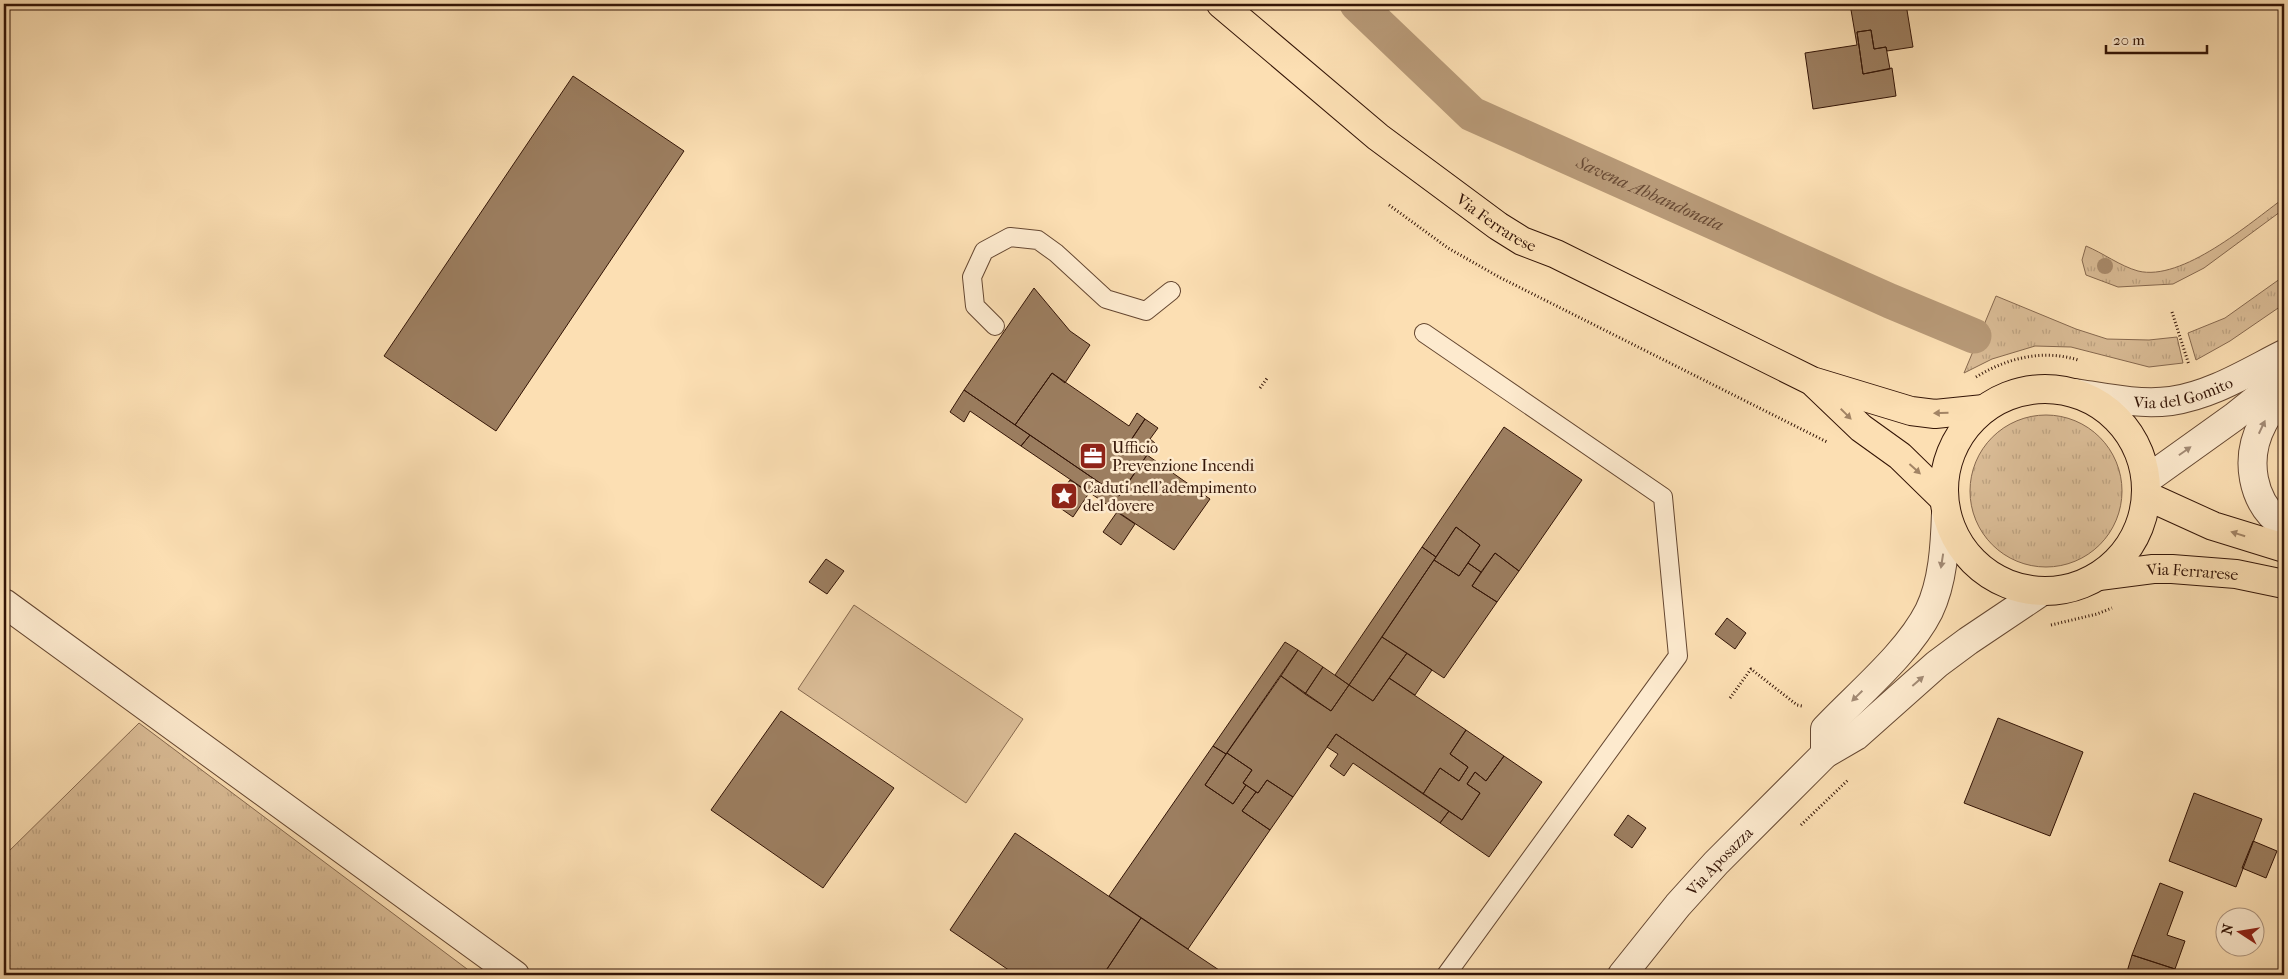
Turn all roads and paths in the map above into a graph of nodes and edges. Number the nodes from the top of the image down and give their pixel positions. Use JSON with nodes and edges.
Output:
{"nodes":[{"id":1,"x":1221,"y":4,"type":"edge"},
{"id":2,"x":1389,"y":205,"type":"dead end"},
{"id":3,"x":1171,"y":291,"type":"dead end"},
{"id":4,"x":2172,"y":312,"type":"dead end"},
{"id":5,"x":995,"y":326,"type":"dead end"},
{"id":6,"x":1424,"y":333,"type":"dead end"},
{"id":7,"x":2284,"y":354,"type":"edge"},
{"id":8,"x":2081,"y":362,"type":"dead end"},
{"id":9,"x":2188,"y":372,"type":"dead end"},
{"id":10,"x":1268,"y":376,"type":"dead end"},
{"id":11,"x":2284,"y":377,"type":"edge"},
{"id":12,"x":1812,"y":381,"type":"junction"},
{"id":13,"x":1968,"y":382,"type":"dead end"},
{"id":14,"x":1260,"y":388,"type":"dead end"},
{"id":15,"x":2075,"y":393,"type":"junction"},
{"id":16,"x":2284,"y":396,"type":"edge"},
{"id":17,"x":1984,"y":410,"type":"junction"},
{"id":18,"x":1835,"y":446,"type":"dead end"},
{"id":19,"x":2146,"y":488,"type":"junction"},
{"id":20,"x":1945,"y":506,"type":"junction"},
{"id":21,"x":2284,"y":526,"type":"edge"},
{"id":22,"x":2284,"y":548,"type":"edge"},
{"id":23,"x":2099,"y":576,"type":"junction"},
{"id":24,"x":2284,"y":584,"type":"edge"},
{"id":25,"x":2041,"y":592,"type":"junction"},
{"id":26,"x":4,"y":603,"type":"edge"},
{"id":27,"x":2115,"y":606,"type":"dead end"},
{"id":28,"x":2043,"y":626,"type":"dead end"},
{"id":29,"x":1730,"y":698,"type":"dead end"},
{"id":30,"x":1807,"y":707,"type":"dead end"},
{"id":31,"x":1825,"y":754,"type":"junction"},
{"id":32,"x":515,"y":975,"type":"edge"},
{"id":33,"x":1446,"y":975,"type":"edge"},
{"id":34,"x":1622,"y":975,"type":"edge"}],
"edges":[{"from":1,"to":12,"type":"main road","name":"Via Ferrarese"},
{"from":2,"to":18,"type":"path"},
{"from":3,"to":5,"type":"lane"},
{"from":4,"to":9,"type":"path"},
{"from":6,"to":33,"type":"lane"},
{"from":7,"to":15,"type":"street","name":"Via del Gomito"},
{"from":8,"to":13,"type":"path"},
{"from":10,"to":14,"type":"path"},
{"from":19,"to":11,"type":"street","name":"Via del Gomito","one_way":true},
{"from":17,"to":12,"type":"main road","one_way":true},
{"from":12,"to":20,"type":"main road","one_way":true},
{"from":15,"to":17,"type":"main road"},
{"from":15,"to":19,"type":"main road"},
{"from":21,"to":16,"type":"street","one_way":true},
{"from":17,"to":20,"type":"main road"},
{"from":22,"to":19,"type":"main road","one_way":true},
{"from":19,"to":23,"type":"main road"},
{"from":20,"to":25,"type":"main road"},
{"from":20,"to":31,"type":"street","one_way":true},
{"from":23,"to":24,"type":"main road","name":"Via Ferrarese"},
{"from":23,"to":25,"type":"main road"},
{"from":31,"to":25,"type":"street","name":"Via Aposazza","one_way":true},
{"from":26,"to":32,"type":"street"},
{"from":27,"to":28,"type":"path"},
{"from":29,"to":30,"type":"path"},
{"from":31,"to":34,"type":"street","name":"Via Aposazza"}]}
